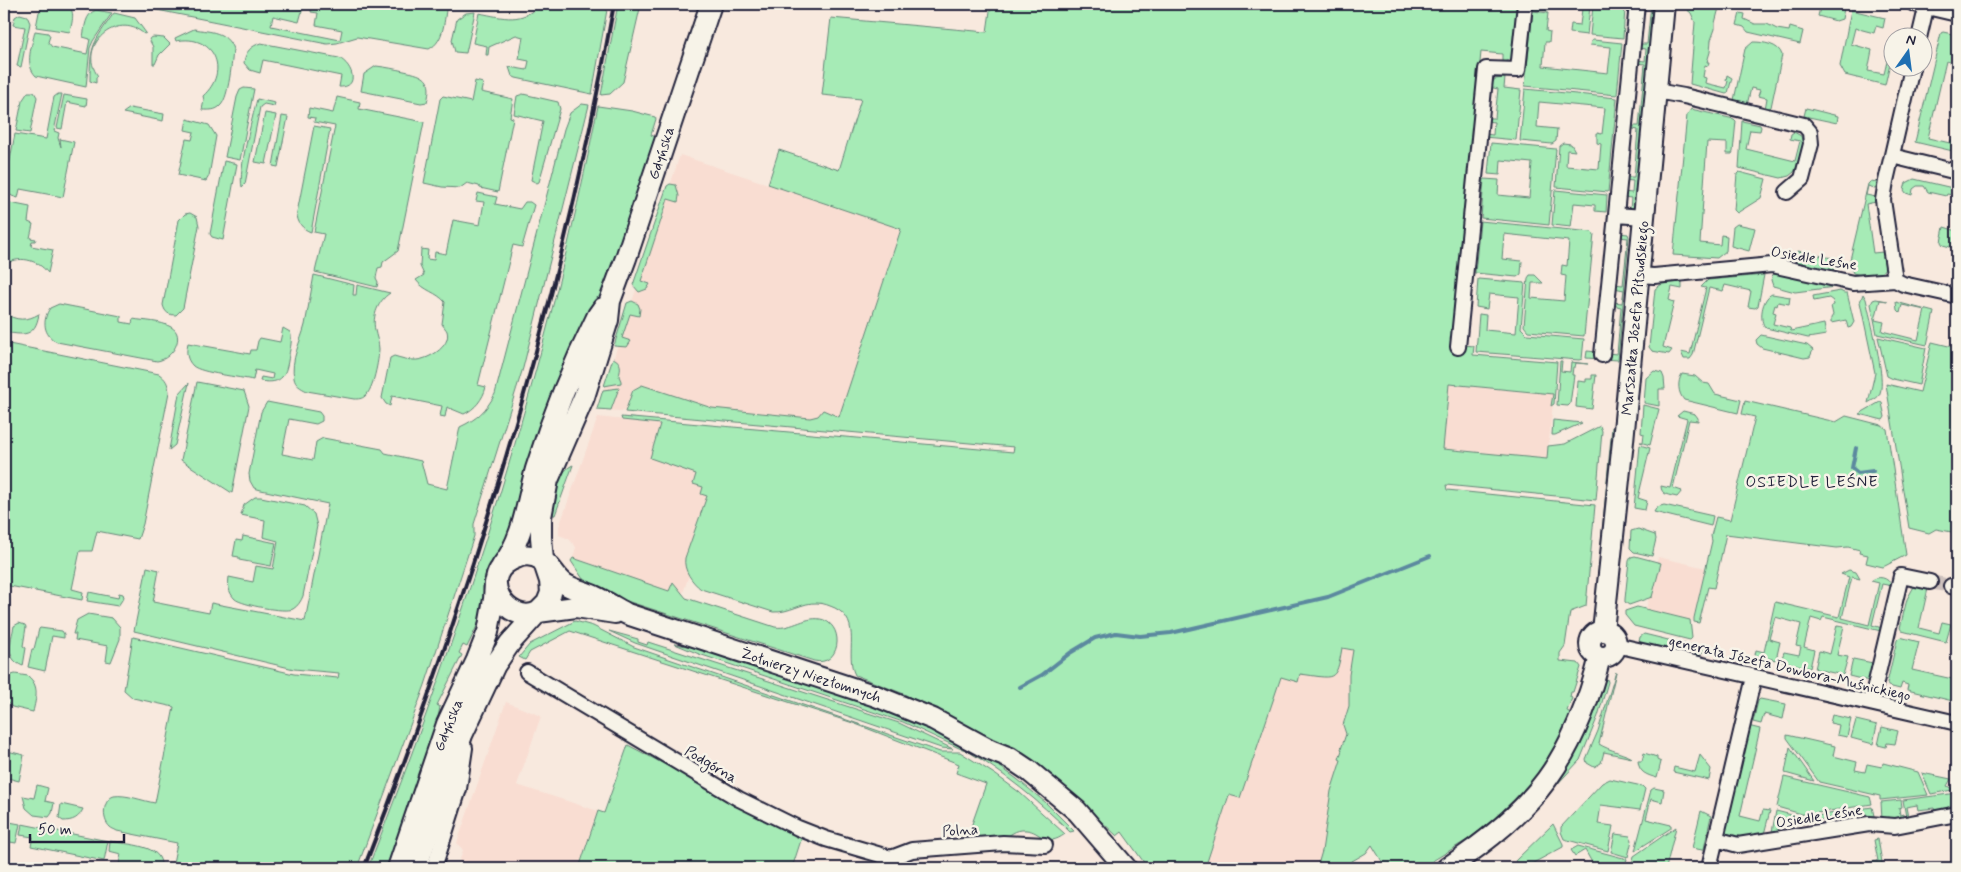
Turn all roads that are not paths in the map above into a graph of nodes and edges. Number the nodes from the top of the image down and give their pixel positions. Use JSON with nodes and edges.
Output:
{"nodes":[{"id":1,"x":711,"y":4,"type":"edge"},
{"id":2,"x":1525,"y":4,"type":"edge"},
{"id":3,"x":1637,"y":4,"type":"edge"},
{"id":4,"x":1664,"y":4,"type":"edge"},
{"id":5,"x":1922,"y":5,"type":"edge"},
{"id":6,"x":1957,"y":14,"type":"edge"},
{"id":7,"x":1920,"y":28,"type":"edge"},
{"id":8,"x":1910,"y":78,"type":"edge"},
{"id":9,"x":1656,"y":91,"type":"junction"},
{"id":10,"x":1892,"y":156,"type":"junction"},
{"id":11,"x":1957,"y":172,"type":"edge"},
{"id":12,"x":1788,"y":192,"type":"dead end"},
{"id":13,"x":1616,"y":215,"type":"junction"},
{"id":14,"x":1644,"y":217,"type":"junction"},
{"id":15,"x":1638,"y":275,"type":"junction"},
{"id":16,"x":1896,"y":280,"type":"junction"},
{"id":17,"x":1957,"y":296,"type":"edge"},
{"id":18,"x":610,"y":301,"type":"junction"},
{"id":19,"x":1458,"y":347,"type":"dead end"},
{"id":20,"x":1602,"y":355,"type":"dead end"},
{"id":21,"x":543,"y":560,"type":"junction"},
{"id":22,"x":497,"y":576,"type":"junction"},
{"id":23,"x":1930,"y":582,"type":"tunnel mouth"},
{"id":24,"x":538,"y":612,"type":"junction"},
{"id":25,"x":627,"y":614,"type":"junction"},
{"id":26,"x":1610,"y":638,"type":"junction"},
{"id":27,"x":527,"y":672,"type":"dead end"},
{"id":28,"x":1754,"y":677,"type":"junction"},
{"id":29,"x":1870,"y":703,"type":"junction"},
{"id":30,"x":469,"y":720,"type":"junction"},
{"id":31,"x":1957,"y":723,"type":"edge"},
{"id":32,"x":990,"y":750,"type":"junction"},
{"id":33,"x":1957,"y":814,"type":"edge"},
{"id":34,"x":1716,"y":839,"type":"junction"},
{"id":35,"x":1046,"y":845,"type":"dead end"},
{"id":36,"x":888,"y":863,"type":"edge"},
{"id":37,"x":398,"y":868,"type":"edge"},
{"id":38,"x":416,"y":868,"type":"edge"},
{"id":39,"x":434,"y":868,"type":"edge"},
{"id":40,"x":1111,"y":868,"type":"edge"},
{"id":41,"x":1126,"y":868,"type":"edge"},
{"id":42,"x":1447,"y":868,"type":"edge"},
{"id":43,"x":1709,"y":868,"type":"edge"}],
"edges":[{"from":1,"to":18,"type":"street","name":"Gdyńska"},
{"from":2,"to":19,"type":"street"},
{"from":3,"to":13,"type":"street"},
{"from":4,"to":9,"type":"street","name":"Marszałka Józefa Piłsudskiego"},
{"from":5,"to":6,"type":"street"},
{"from":5,"to":7,"type":"street"},
{"from":8,"to":10,"type":"street"},
{"from":9,"to":12,"type":"street"},
{"from":9,"to":14,"type":"street","name":"Marszałka Józefa Piłsudskiego"},
{"from":10,"to":11,"type":"street"},
{"from":10,"to":16,"type":"street"},
{"from":13,"to":14,"type":"street"},
{"from":13,"to":20,"type":"street"},
{"from":14,"to":15,"type":"street","name":"Marszałka Józefa Piłsudskiego"},
{"from":15,"to":16,"type":"street","name":"Osiedle Leśne"},
{"from":15,"to":26,"type":"street","name":"Marszałka Józefa Piłsudskiego"},
{"from":16,"to":17,"type":"street","name":"Osiedle Leśne"},
{"from":18,"to":21,"type":"street","name":"Gdyńska"},
{"from":18,"to":22,"type":"street","name":"Gdyńska"},
{"from":21,"to":22,"type":"street"},
{"from":21,"to":24,"type":"street"},
{"from":21,"to":25,"type":"street","name":"Żołnierzy Niezłomnych"},
{"from":22,"to":24,"type":"street"},
{"from":22,"to":37,"type":"street","name":"Gdyńska"},
{"from":23,"to":29,"type":"street"},
{"from":24,"to":25,"type":"street","name":"Żołnierzy Niezłomnych"},
{"from":24,"to":30,"type":"street","name":"Gdyńska"},
{"from":25,"to":32,"type":"street","name":"Żołnierzy Niezłomnych"},
{"from":26,"to":28,"type":"street","name":"generała Józefa Dowbora-Muśnickiego"},
{"from":26,"to":42,"type":"street"},
{"from":27,"to":36,"type":"street","name":"Podgórna"},
{"from":28,"to":29,"type":"street","name":"generała Józefa Dowbora-Muśnickiego"},
{"from":28,"to":34,"type":"street"},
{"from":29,"to":31,"type":"street","name":"generała Józefa Dowbora-Muśnickiego"},
{"from":30,"to":38,"type":"street","name":"Gdyńska"},
{"from":30,"to":39,"type":"street"},
{"from":32,"to":40,"type":"street","name":"Żołnierzy Niezłomnych"},
{"from":32,"to":41,"type":"street","name":"Żołnierzy Niezłomnych"},
{"from":33,"to":34,"type":"street","name":"Osiedle Leśne"},
{"from":34,"to":43,"type":"street"},
{"from":35,"to":36,"type":"street","name":"Polna"}]}
